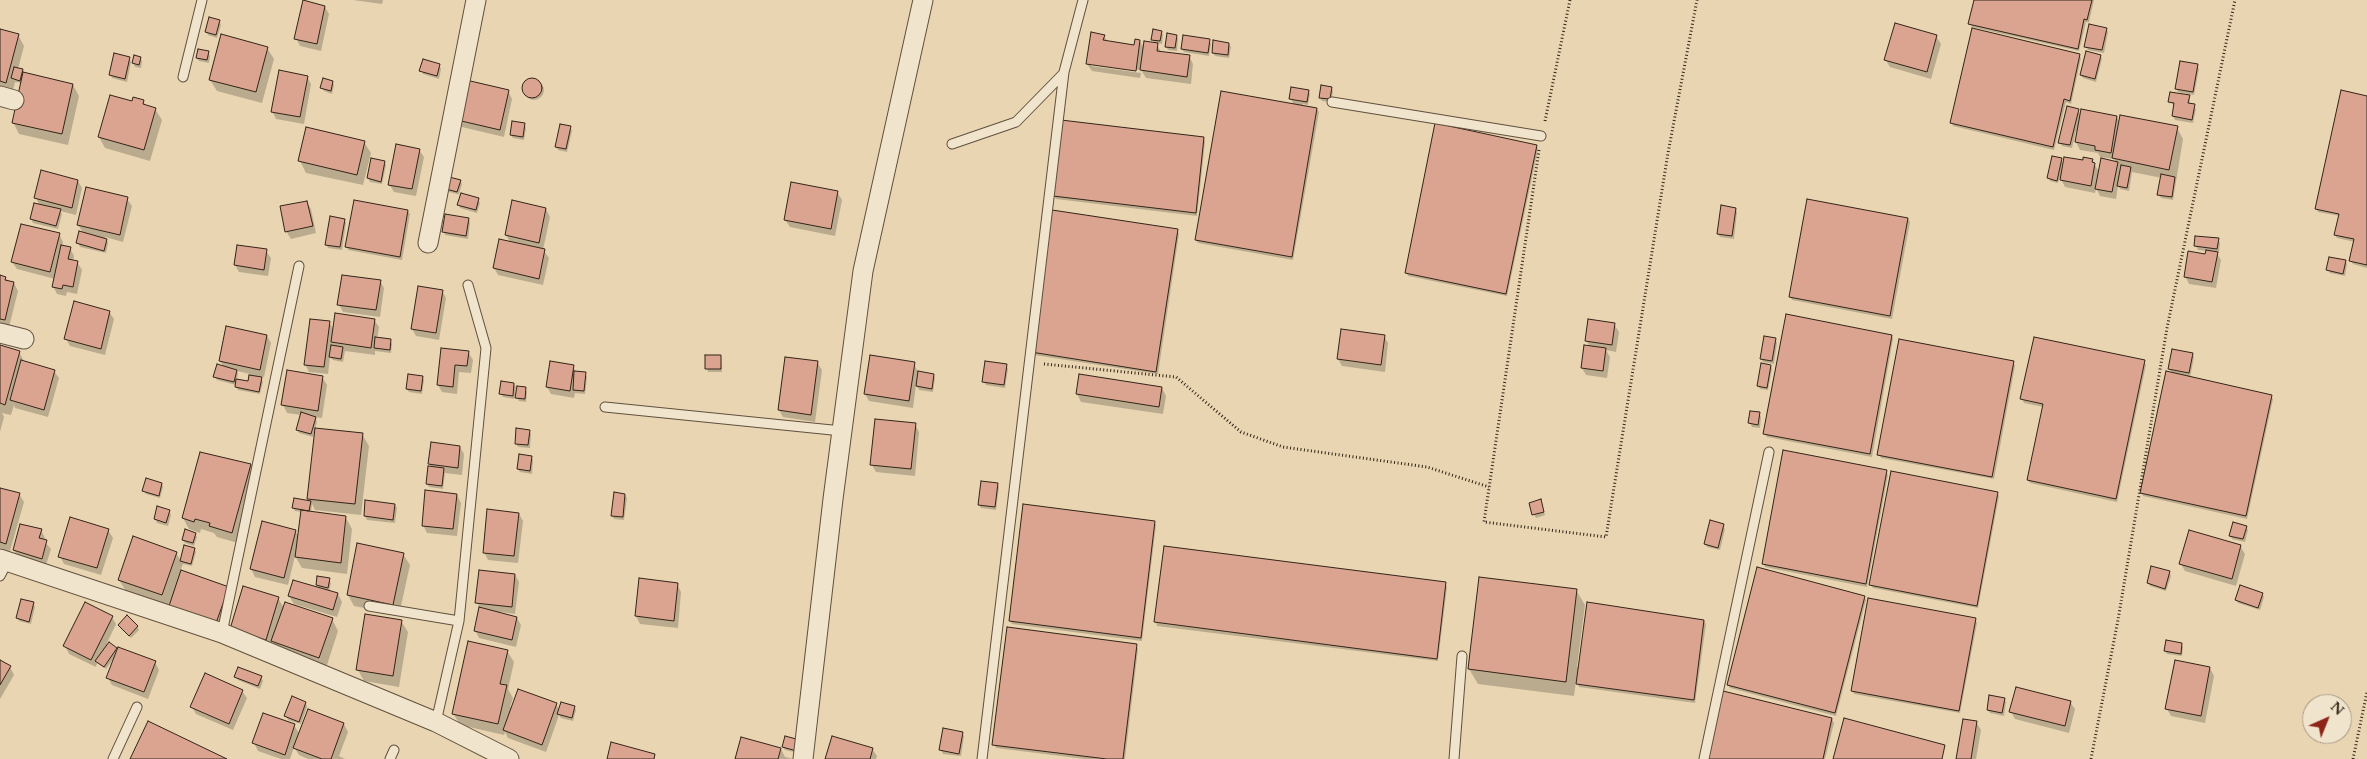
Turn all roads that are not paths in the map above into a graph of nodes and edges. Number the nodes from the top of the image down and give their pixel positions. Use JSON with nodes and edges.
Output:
{"nodes":[{"id":1,"x":202,"y":0,"type":"edge"},
{"id":2,"x":476,"y":0,"type":"edge"},
{"id":3,"x":923,"y":0,"type":"edge"},
{"id":4,"x":1083,"y":0,"type":"edge"},
{"id":5,"x":1064,"y":72,"type":"junction"},
{"id":6,"x":183,"y":77,"type":"dead end"},
{"id":7,"x":1332,"y":102,"type":"dead end"},
{"id":8,"x":1541,"y":136,"type":"road end"},
{"id":9,"x":952,"y":144,"type":"dead end"},
{"id":10,"x":428,"y":243,"type":"dead end"},
{"id":11,"x":299,"y":266,"type":"dead end"},
{"id":12,"x":468,"y":285,"type":"dead end"},
{"id":13,"x":0,"y":333,"type":"edge"},
{"id":14,"x":24,"y":339,"type":"dead end"},
{"id":15,"x":605,"y":407,"type":"dead end"},
{"id":16,"x":842,"y":431,"type":"junction"},
{"id":17,"x":1768,"y":452,"type":"dead end"},
{"id":18,"x":3,"y":565,"type":"edge"},
{"id":19,"x":369,"y":606,"type":"dead end"},
{"id":20,"x":459,"y":621,"type":"junction"},
{"id":21,"x":222,"y":632,"type":"junction"},
{"id":22,"x":1462,"y":656,"type":"dead end"},
{"id":23,"x":137,"y":707,"type":"dead end"},
{"id":24,"x":436,"y":722,"type":"junction"},
{"id":25,"x":394,"y":750,"type":"dead end"},
{"id":26,"x":113,"y":759,"type":"edge"},
{"id":27,"x":390,"y":759,"type":"edge"},
{"id":28,"x":509,"y":759,"type":"edge"},
{"id":29,"x":803,"y":759,"type":"edge"},
{"id":30,"x":982,"y":759,"type":"edge"},
{"id":31,"x":1454,"y":759,"type":"edge"},
{"id":32,"x":1704,"y":759,"type":"edge"}],
"edges":[{"from":1,"to":6,"type":"lane"},
{"from":2,"to":10,"type":"street"},
{"from":3,"to":16,"type":"street"},
{"from":4,"to":5,"type":"lane"},
{"from":5,"to":9,"type":"lane"},
{"from":5,"to":30,"type":"lane"},
{"from":7,"to":8,"type":"lane"},
{"from":11,"to":21,"type":"lane"},
{"from":12,"to":20,"type":"lane"},
{"from":13,"to":14,"type":"street"},
{"from":15,"to":16,"type":"lane"},
{"from":16,"to":29,"type":"street"},
{"from":17,"to":32,"type":"lane"},
{"from":18,"to":21,"type":"street"},
{"from":19,"to":20,"type":"lane"},
{"from":20,"to":24,"type":"lane"},
{"from":21,"to":24,"type":"street"},
{"from":22,"to":31,"type":"lane"},
{"from":23,"to":26,"type":"lane"},
{"from":24,"to":28,"type":"street"},
{"from":25,"to":27,"type":"lane"}]}
